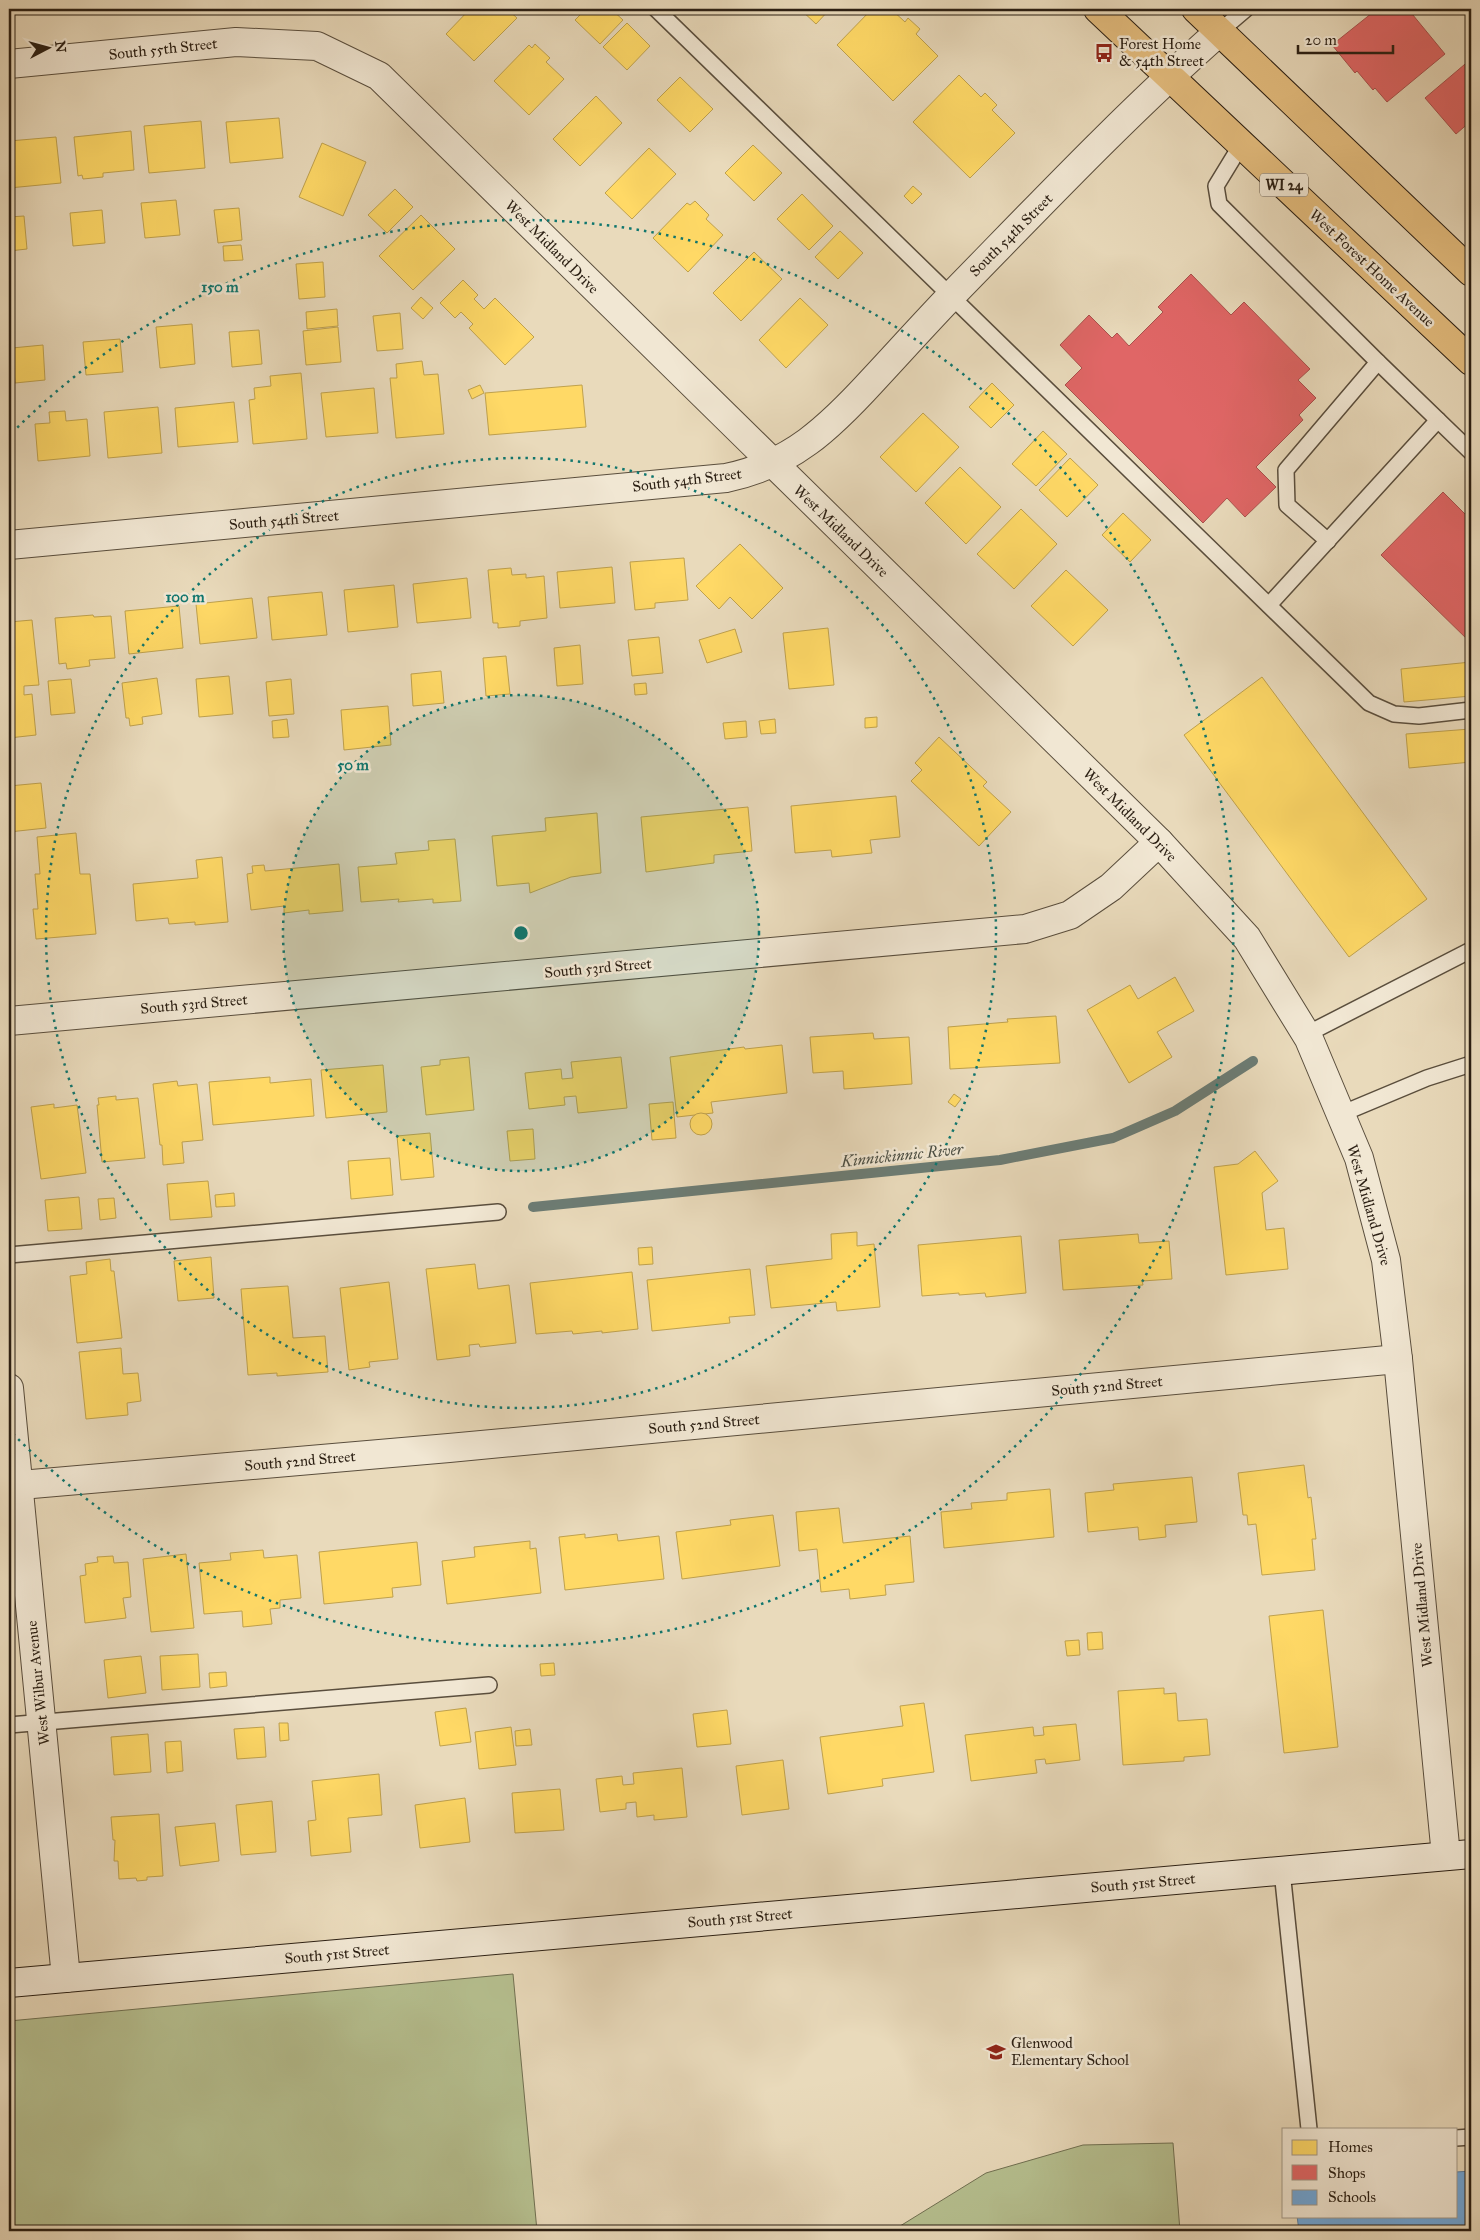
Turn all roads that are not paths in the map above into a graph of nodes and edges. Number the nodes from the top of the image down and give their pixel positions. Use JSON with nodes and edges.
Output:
{"nodes":[{"id":1,"x":656,"y":9,"type":"edge"},
{"id":2,"x":1098,"y":9,"type":"edge"},
{"id":3,"x":1196,"y":9,"type":"edge"},
{"id":4,"x":1246,"y":9,"type":"edge"},
{"id":5,"x":1220,"y":32,"type":"junction"},
{"id":6,"x":318,"y":46,"type":"joint"},
{"id":7,"x":9,"y":64,"type":"edge"},
{"id":8,"x":1168,"y":76,"type":"junction"},
{"id":9,"x":1242,"y":145,"type":"junction"},
{"id":10,"x":1471,"y":272,"type":"edge"},
{"id":11,"x":952,"y":296,"type":"junction"},
{"id":12,"x":1471,"y":361,"type":"edge"},
{"id":13,"x":1378,"y":362,"type":"junction"},
{"id":14,"x":1438,"y":420,"type":"junction"},
{"id":15,"x":1471,"y":452,"type":"edge"},
{"id":16,"x":774,"y":464,"type":"junction"},
{"id":17,"x":1328,"y":541,"type":"junction"},
{"id":18,"x":9,"y":545,"type":"edge"},
{"id":19,"x":1268,"y":605,"type":"junction"},
{"id":20,"x":1471,"y":710,"type":"edge"},
{"id":21,"x":1159,"y":842,"type":"junction"},
{"id":22,"x":1471,"y":950,"type":"edge"},
{"id":23,"x":9,"y":1021,"type":"edge"},
{"id":24,"x":1307,"y":1034,"type":"junction"},
{"id":25,"x":1471,"y":1064,"type":"edge"},
{"id":26,"x":1341,"y":1114,"type":"junction"},
{"id":27,"x":498,"y":1212,"type":"dead end"},
{"id":28,"x":9,"y":1255,"type":"edge"},
{"id":29,"x":1398,"y":1359,"type":"junction"},
{"id":30,"x":9,"y":1388,"type":"edge"},
{"id":31,"x":13,"y":1486,"type":"edge"},
{"id":32,"x":489,"y":1685,"type":"dead end"},
{"id":33,"x":42,"y":1722,"type":"junction"},
{"id":34,"x":9,"y":1725,"type":"edge"},
{"id":35,"x":1458,"y":1855,"type":"edge"},
{"id":36,"x":1282,"y":1871,"type":"junction"},
{"id":37,"x":66,"y":1978,"type":"junction"},
{"id":38,"x":9,"y":1984,"type":"edge"},
{"id":39,"x":1309,"y":2128,"type":"edge"},
{"id":40,"x":1471,"y":2137,"type":"edge"},
{"id":41,"x":1458,"y":2138,"type":"edge"}],
"edges":[{"from":1,"to":11,"type":"lane"},
{"from":2,"to":8,"type":"main road","name":"West Forest Home Avenue","number":"WI 24"},
{"from":3,"to":5,"type":"main road"},
{"from":4,"to":5,"type":"lane"},
{"from":5,"to":8,"type":"street","name":"South 54th Street"},
{"from":5,"to":10,"type":"main road"},
{"from":6,"to":7,"type":"street","name":"South 55th Street"},
{"from":6,"to":16,"type":"street","name":"West Midland Drive"},
{"from":8,"to":9,"type":"main road","name":"West Forest Home Avenue","number":"WI 24"},
{"from":8,"to":11,"type":"street","name":"South 54th Street"},
{"from":9,"to":12,"type":"main road","name":"West Forest Home Avenue","number":"WI 24"},
{"from":9,"to":13,"type":"lane"},
{"from":11,"to":16,"type":"street","name":"South 54th Street"},
{"from":11,"to":19,"type":"lane"},
{"from":13,"to":14,"type":"lane"},
{"from":13,"to":17,"type":"lane"},
{"from":14,"to":15,"type":"lane"},
{"from":14,"to":17,"type":"lane"},
{"from":16,"to":18,"type":"street","name":"South 54th Street"},
{"from":16,"to":21,"type":"street","name":"West Midland Drive"},
{"from":17,"to":19,"type":"lane"},
{"from":19,"to":20,"type":"lane"},
{"from":21,"to":23,"type":"street","name":"South 53rd Street"},
{"from":21,"to":24,"type":"street","name":"West Midland Drive"},
{"from":22,"to":24,"type":"lane"},
{"from":24,"to":26,"type":"street","name":"West Midland Drive"},
{"from":25,"to":26,"type":"lane"},
{"from":26,"to":29,"type":"street","name":"West Midland Drive"},
{"from":27,"to":28,"type":"lane"},
{"from":29,"to":31,"type":"street","name":"South 52nd Street"},
{"from":29,"to":35,"type":"street","name":"West Midland Drive"},
{"from":30,"to":31,"type":"street","name":"West Wilbur Avenue"},
{"from":31,"to":33,"type":"street","name":"West Wilbur Avenue"},
{"from":32,"to":33,"type":"lane"},
{"from":33,"to":34,"type":"lane"},
{"from":33,"to":37,"type":"street","name":"West Wilbur Avenue"},
{"from":35,"to":36,"type":"street","name":"South 51st Street"},
{"from":36,"to":37,"type":"street","name":"South 51st Street"},
{"from":36,"to":39,"type":"lane"},
{"from":37,"to":38,"type":"street","name":"South 51st Street"},
{"from":40,"to":41,"type":"lane"}]}
